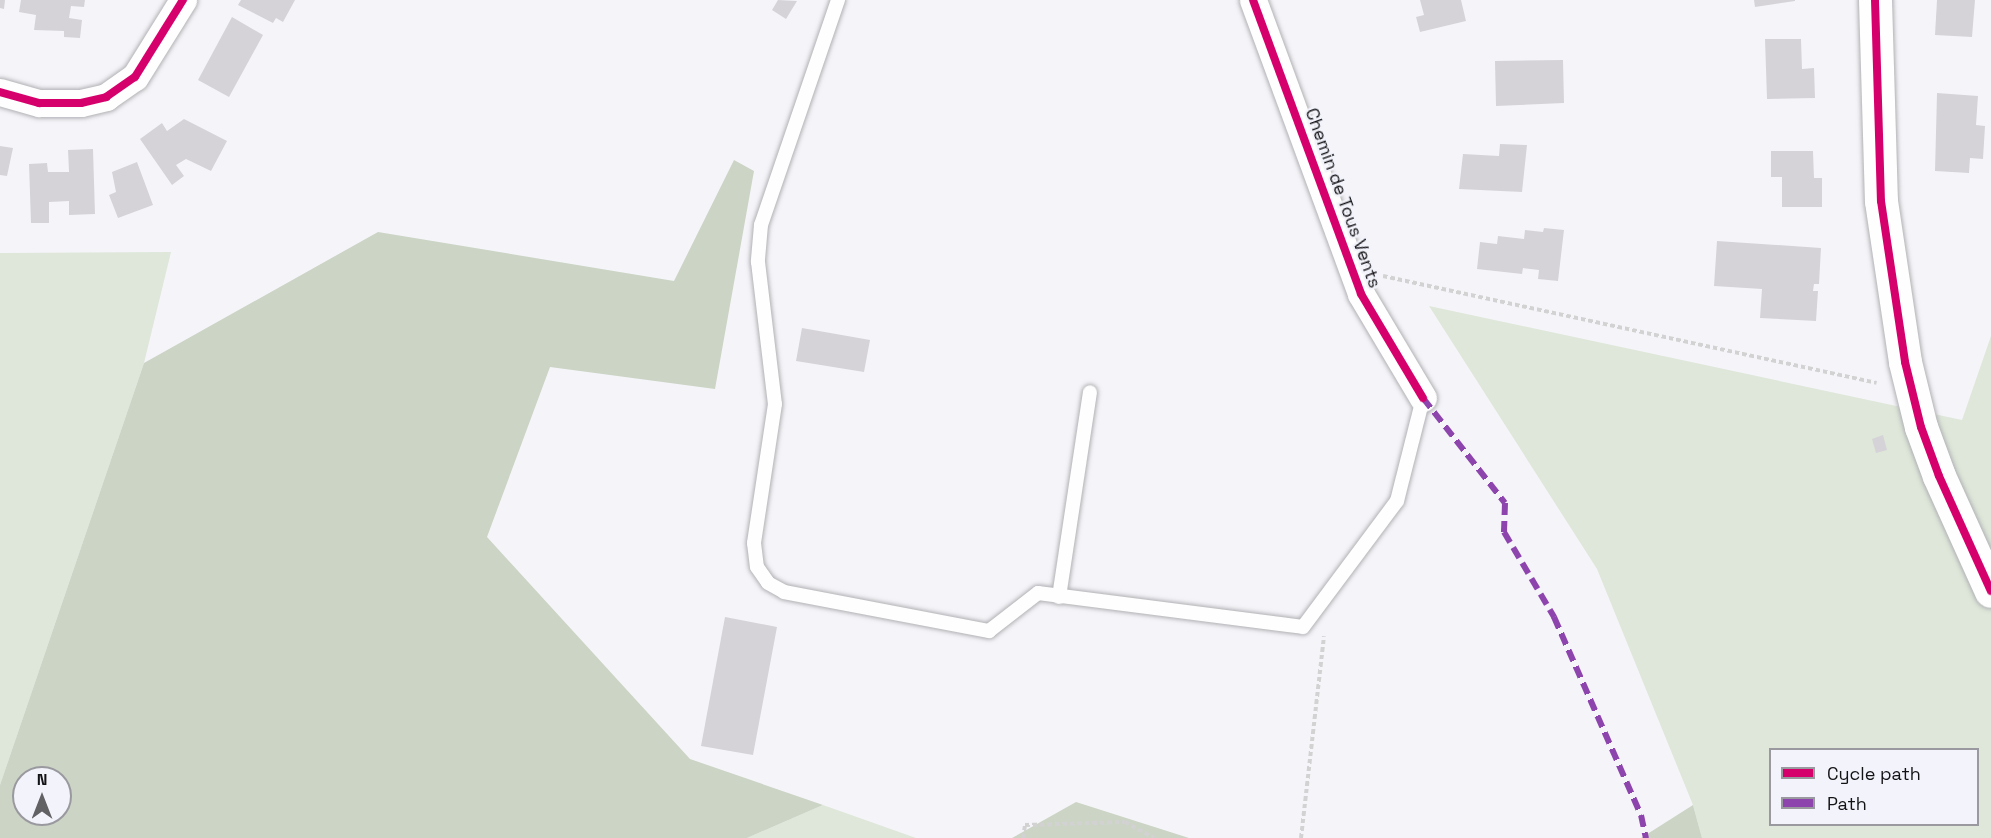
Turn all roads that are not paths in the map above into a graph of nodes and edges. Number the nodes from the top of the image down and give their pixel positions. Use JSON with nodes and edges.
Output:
{"nodes":[{"id":1,"x":183,"y":0,"type":"edge"},
{"id":2,"x":838,"y":0,"type":"edge"},
{"id":3,"x":1253,"y":0,"type":"edge"},
{"id":4,"x":1875,"y":0,"type":"edge"},
{"id":5,"x":0,"y":92,"type":"edge"},
{"id":6,"x":1090,"y":392,"type":"dead end"},
{"id":7,"x":1423,"y":398,"type":"joint"},
{"id":8,"x":1991,"y":591,"type":"edge"},
{"id":9,"x":1059,"y":597,"type":"junction"}],
"edges":[{"from":1,"to":5,"type":"street"},
{"from":2,"to":9,"type":"lane"},
{"from":3,"to":7,"type":"street","name":"Chemin de Tous Vents"},
{"from":4,"to":8,"type":"street"},
{"from":6,"to":9,"type":"lane"},
{"from":7,"to":9,"type":"lane"}]}
